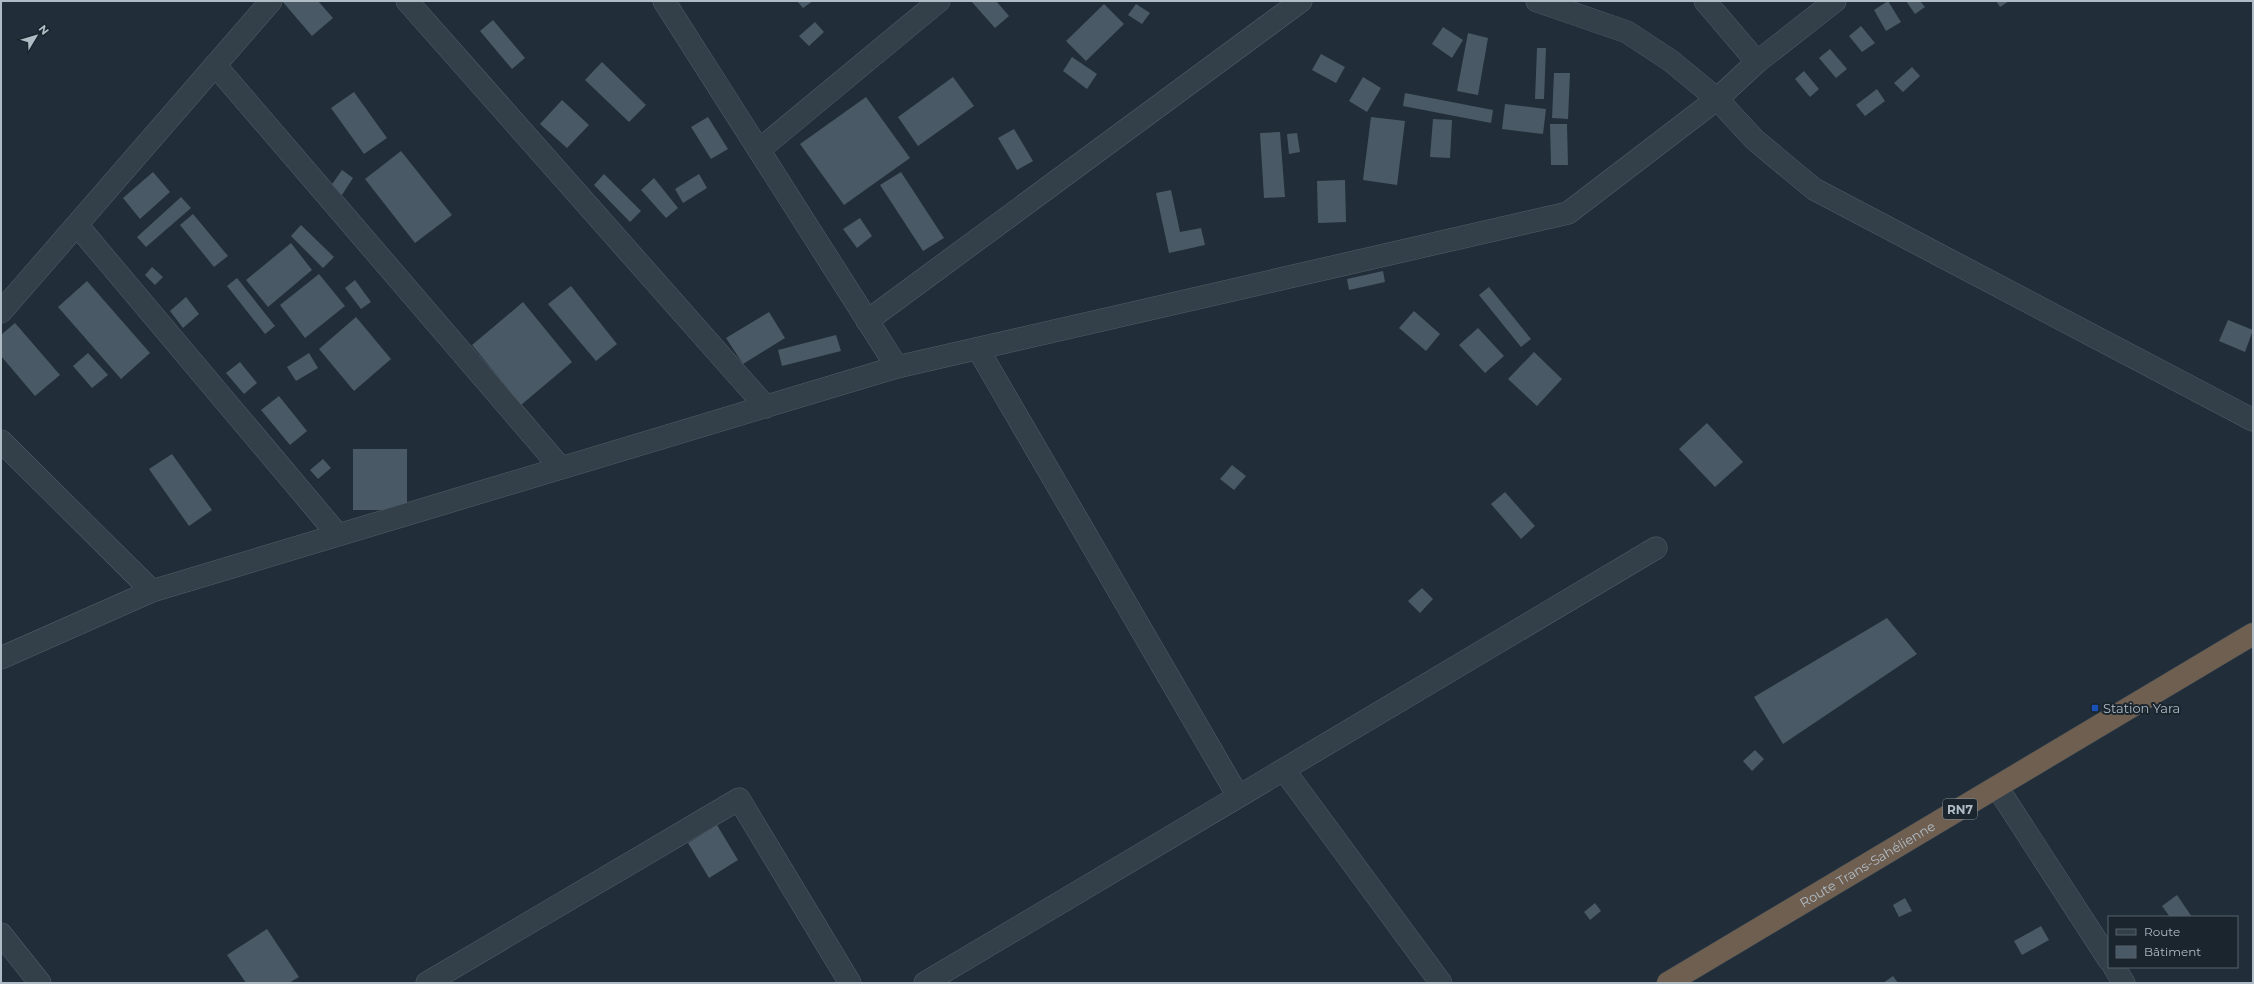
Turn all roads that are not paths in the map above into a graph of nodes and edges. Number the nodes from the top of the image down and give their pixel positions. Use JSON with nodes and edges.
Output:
{"nodes":[{"id":1,"x":271,"y":1,"type":"edge"},
{"id":2,"x":406,"y":1,"type":"edge"},
{"id":3,"x":664,"y":1,"type":"edge"},
{"id":4,"x":939,"y":1,"type":"edge"},
{"id":5,"x":1301,"y":1,"type":"edge"},
{"id":6,"x":1537,"y":1,"type":"edge"},
{"id":7,"x":1705,"y":1,"type":"edge"},
{"id":8,"x":1835,"y":1,"type":"edge"},
{"id":9,"x":1757,"y":62,"type":"junction"},
{"id":10,"x":215,"y":65,"type":"junction"},
{"id":11,"x":1717,"y":98,"type":"junction"},
{"id":12,"x":759,"y":150,"type":"junction"},
{"id":13,"x":77,"y":225,"type":"junction"},
{"id":14,"x":1,"y":312,"type":"edge"},
{"id":15,"x":867,"y":321,"type":"junction"},
{"id":16,"x":978,"y":349,"type":"junction"},
{"id":17,"x":897,"y":367,"type":"junction"},
{"id":18,"x":766,"y":407,"type":"junction"},
{"id":19,"x":2253,"y":420,"type":"edge"},
{"id":20,"x":1,"y":441,"type":"edge"},
{"id":21,"x":561,"y":468,"type":"junction"},
{"id":22,"x":338,"y":535,"type":"junction"},
{"id":23,"x":1656,"y":548,"type":"dead end"},
{"id":24,"x":152,"y":591,"type":"junction"},
{"id":25,"x":2253,"y":634,"type":"edge"},
{"id":26,"x":1,"y":658,"type":"edge"},
{"id":27,"x":1284,"y":770,"type":"junction"},
{"id":28,"x":1997,"y":787,"type":"junction"},
{"id":29,"x":1238,"y":796,"type":"junction"},
{"id":30,"x":1,"y":934,"type":"edge"},
{"id":31,"x":2108,"y":958,"type":"edge"},
{"id":32,"x":2115,"y":968,"type":"edge"},
{"id":33,"x":40,"y":983,"type":"edge"},
{"id":34,"x":427,"y":983,"type":"edge"},
{"id":35,"x":850,"y":983,"type":"edge"},
{"id":36,"x":925,"y":983,"type":"edge"},
{"id":37,"x":1441,"y":983,"type":"edge"},
{"id":38,"x":1668,"y":983,"type":"edge"},
{"id":39,"x":2124,"y":983,"type":"edge"}],
"edges":[{"from":1,"to":10,"type":"street"},
{"from":2,"to":18,"type":"street"},
{"from":3,"to":12,"type":"street"},
{"from":4,"to":12,"type":"street"},
{"from":5,"to":15,"type":"street"},
{"from":6,"to":11,"type":"street"},
{"from":7,"to":9,"type":"street"},
{"from":8,"to":9,"type":"street"},
{"from":9,"to":11,"type":"street"},
{"from":10,"to":13,"type":"street"},
{"from":10,"to":21,"type":"street"},
{"from":11,"to":16,"type":"street"},
{"from":11,"to":19,"type":"street"},
{"from":12,"to":15,"type":"street"},
{"from":13,"to":14,"type":"street"},
{"from":13,"to":22,"type":"street"},
{"from":15,"to":17,"type":"street"},
{"from":16,"to":17,"type":"street"},
{"from":16,"to":29,"type":"street"},
{"from":17,"to":18,"type":"street"},
{"from":18,"to":21,"type":"street"},
{"from":20,"to":24,"type":"street"},
{"from":21,"to":22,"type":"street"},
{"from":22,"to":24,"type":"street"},
{"from":23,"to":27,"type":"street"},
{"from":24,"to":26,"type":"street"},
{"from":25,"to":28,"type":"highway","name":"Route Trans-Sahélienne","number":"RN7"},
{"from":27,"to":29,"type":"street"},
{"from":27,"to":37,"type":"street"},
{"from":28,"to":31,"type":"street"},
{"from":28,"to":38,"type":"highway","name":"Route Trans-Sahélienne","number":"RN7"},
{"from":29,"to":36,"type":"street"},
{"from":30,"to":33,"type":"street"},
{"from":32,"to":39,"type":"street"},
{"from":34,"to":35,"type":"street"}]}
